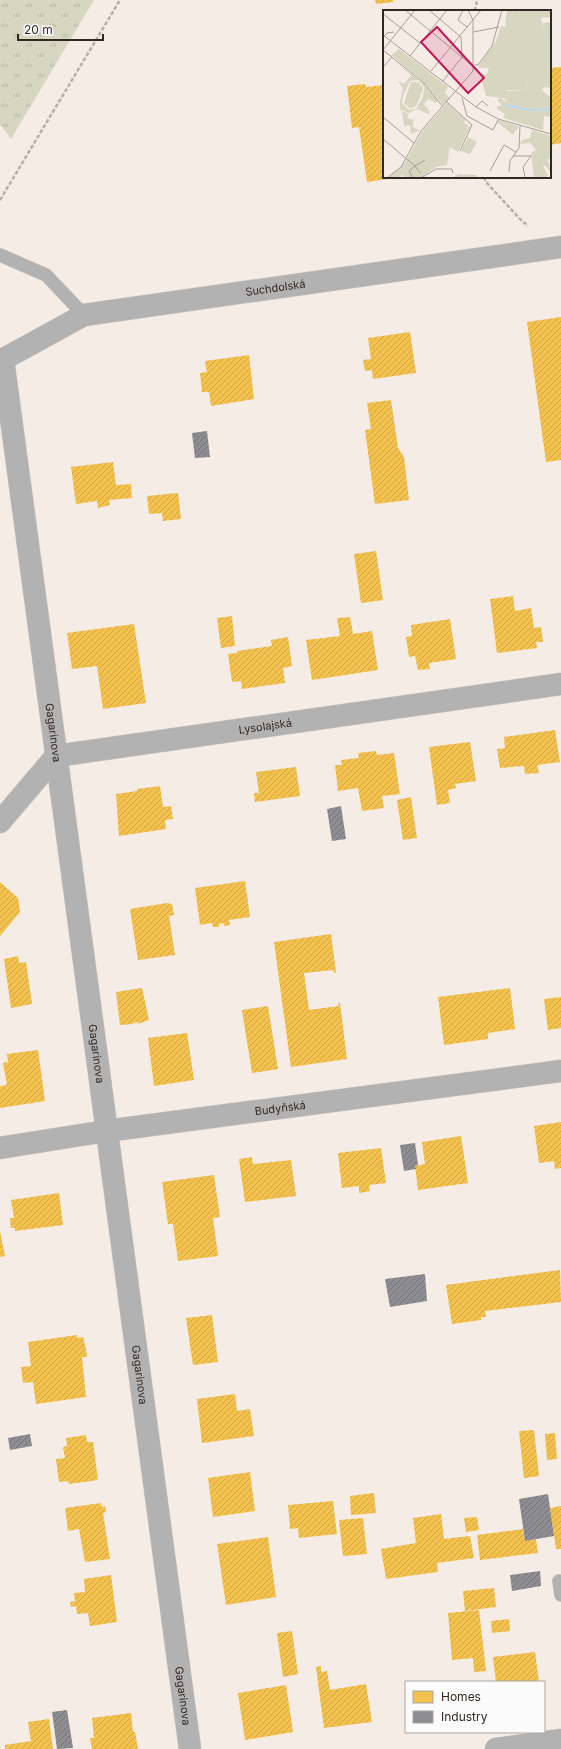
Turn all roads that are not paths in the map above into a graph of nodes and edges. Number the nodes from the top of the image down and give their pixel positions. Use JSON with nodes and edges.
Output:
{"nodes":[{"id":1,"x":559,"y":248,"type":"edge"},
{"id":2,"x":0,"y":255,"type":"edge"},
{"id":3,"x":84,"y":315,"type":"junction"},
{"id":4,"x":1,"y":360,"type":"edge"},
{"id":5,"x":561,"y":684,"type":"edge"},
{"id":6,"x":56,"y":756,"type":"junction"},
{"id":7,"x":0,"y":822,"type":"edge"},
{"id":8,"x":561,"y":1071,"type":"edge"},
{"id":9,"x":106,"y":1131,"type":"junction"},
{"id":10,"x":0,"y":1148,"type":"edge"},
{"id":11,"x":559,"y":1581,"type":"dead end"},
{"id":12,"x":561,"y":1595,"type":"edge"},
{"id":13,"x":561,"y":1740,"type":"edge"},
{"id":14,"x":190,"y":1749,"type":"edge"},
{"id":15,"x":496,"y":1749,"type":"edge"}],
"edges":[{"from":1,"to":3,"type":"street","name":"Suchdolská"},
{"from":2,"to":3,"type":"lane"},
{"from":3,"to":4,"type":"street","name":"Suchdolská"},
{"from":4,"to":6,"type":"street","name":"Gagarinova"},
{"from":5,"to":6,"type":"street","name":"Lysolajská"},
{"from":6,"to":7,"type":"street"},
{"from":6,"to":9,"type":"street","name":"Gagarinova"},
{"from":8,"to":9,"type":"street","name":"Budyňská"},
{"from":9,"to":10,"type":"street","name":"Budyňská"},
{"from":9,"to":14,"type":"street","name":"Gagarinova"},
{"from":11,"to":12,"type":"lane"},
{"from":13,"to":15,"type":"street"}]}
